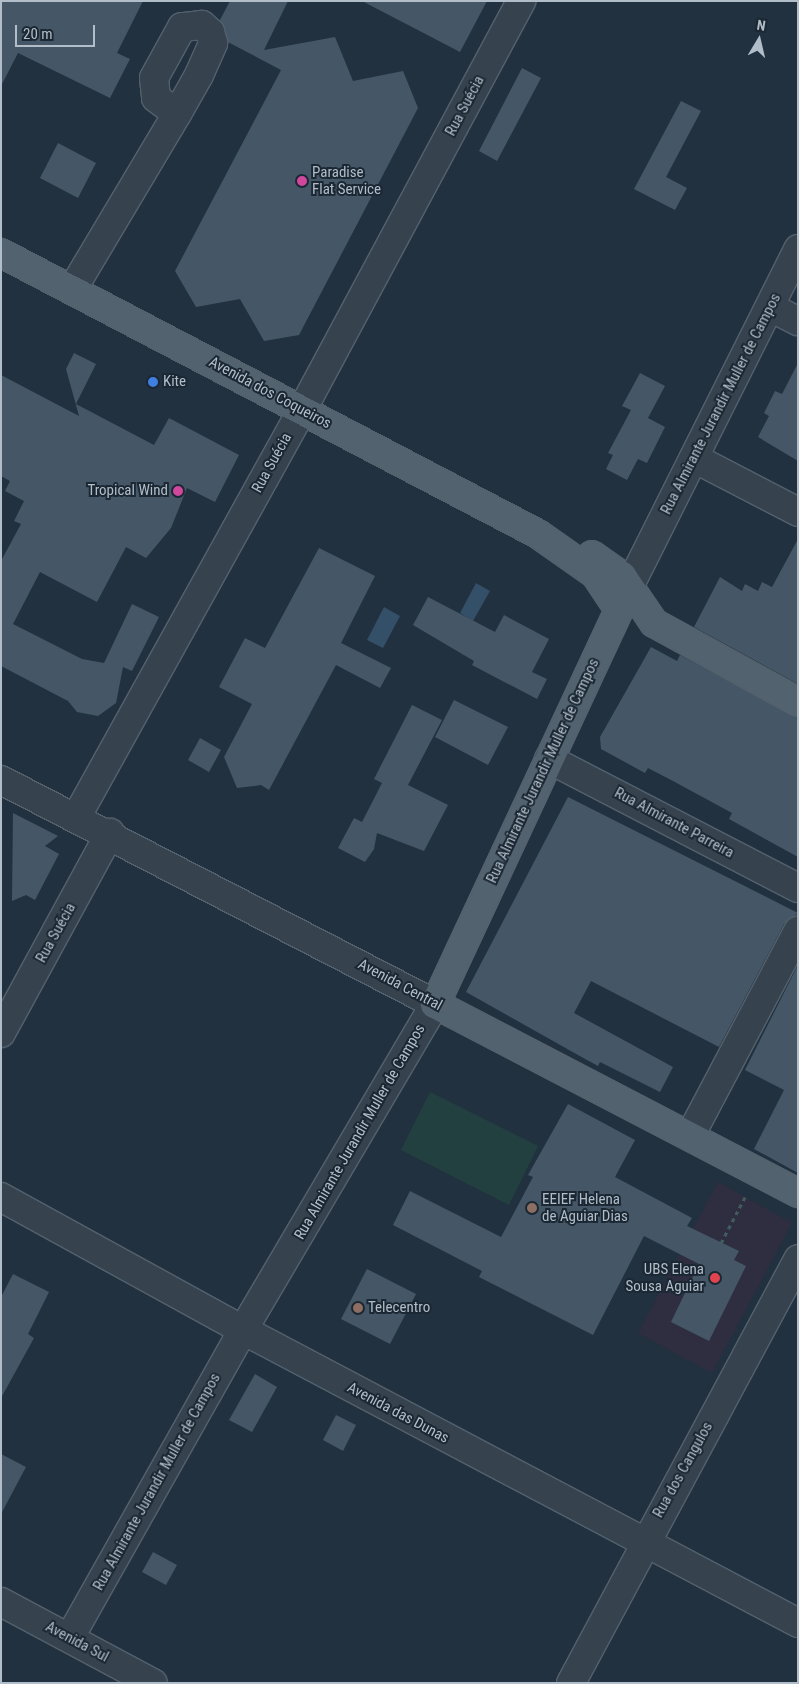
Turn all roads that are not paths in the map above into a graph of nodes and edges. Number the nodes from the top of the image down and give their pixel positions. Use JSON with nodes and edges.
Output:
{"nodes":[{"id":1,"x":521,"y":1,"type":"edge"},
{"id":2,"x":177,"y":114,"type":"dead end"},
{"id":3,"x":798,"y":249,"type":"edge"},
{"id":4,"x":1,"y":253,"type":"edge"},
{"id":5,"x":72,"y":290,"type":"junction"},
{"id":6,"x":770,"y":307,"type":"junction"},
{"id":7,"x":798,"y":322,"type":"edge"},
{"id":8,"x":302,"y":410,"type":"junction"},
{"id":9,"x":694,"y":458,"type":"junction"},
{"id":10,"x":798,"y":512,"type":"edge"},
{"id":11,"x":538,"y":534,"type":"junction"},
{"id":12,"x":630,"y":585,"type":"junction"},
{"id":13,"x":798,"y":702,"type":"edge"},
{"id":14,"x":549,"y":759,"type":"junction"},
{"id":15,"x":1,"y":780,"type":"edge"},
{"id":16,"x":77,"y":816,"type":"junction"},
{"id":17,"x":110,"y":833,"type":"junction"},
{"id":18,"x":798,"y":888,"type":"edge"},
{"id":19,"x":798,"y":931,"type":"edge"},
{"id":20,"x":435,"y":1004,"type":"junction"},
{"id":21,"x":1,"y":1033,"type":"edge"},
{"id":22,"x":690,"y":1136,"type":"junction"},
{"id":23,"x":798,"y":1193,"type":"edge"},
{"id":24,"x":1,"y":1197,"type":"edge"},
{"id":25,"x":798,"y":1259,"type":"edge"},
{"id":26,"x":243,"y":1330,"type":"junction"},
{"id":27,"x":644,"y":1542,"type":"junction"},
{"id":28,"x":1,"y":1602,"type":"edge"},
{"id":29,"x":798,"y":1624,"type":"edge"},
{"id":30,"x":70,"y":1637,"type":"junction"},
{"id":31,"x":153,"y":1683,"type":"edge"},
{"id":32,"x":572,"y":1683,"type":"edge"}],
"edges":[{"from":1,"to":8,"type":"street","name":"Rua Suécia"},
{"from":2,"to":5,"type":"street"},
{"from":3,"to":6,"type":"street","name":"Rua Almirante Jurandir Muller de Campos"},
{"from":4,"to":5,"type":"main road","name":"Avenida dos Coqueiros"},
{"from":5,"to":8,"type":"main road","name":"Avenida dos Coqueiros"},
{"from":6,"to":7,"type":"street"},
{"from":6,"to":9,"type":"street","name":"Rua Almirante Jurandir Muller de Campos"},
{"from":8,"to":11,"type":"main road","name":"Avenida dos Coqueiros"},
{"from":8,"to":16,"type":"street","name":"Rua Suécia"},
{"from":9,"to":10,"type":"street"},
{"from":9,"to":12,"type":"street","name":"Rua Almirante Jurandir Muller de Campos"},
{"from":11,"to":12,"type":"main road"},
{"from":11,"to":14,"type":"main road","name":"Rua Almirante Jurandir Muller de Campos"},
{"from":12,"to":13,"type":"main road"},
{"from":14,"to":18,"type":"street","name":"Rua Almirante Parreira"},
{"from":14,"to":20,"type":"main road","name":"Rua Almirante Jurandir Muller de Campos"},
{"from":15,"to":16,"type":"street","name":"Avenida Central"},
{"from":16,"to":17,"type":"street","name":"Avenida Central"},
{"from":17,"to":20,"type":"street","name":"Avenida Central"},
{"from":17,"to":21,"type":"street","name":"Rua Suécia"},
{"from":19,"to":22,"type":"street"},
{"from":20,"to":22,"type":"main road","name":"Avenida Central"},
{"from":20,"to":26,"type":"street","name":"Rua Almirante Jurandir Muller de Campos"},
{"from":22,"to":23,"type":"main road","name":"Avenida Central"},
{"from":24,"to":26,"type":"street","name":"Avenida das Dunas"},
{"from":25,"to":27,"type":"street","name":"Rua dos Cangulos"},
{"from":26,"to":27,"type":"street","name":"Avenida das Dunas"},
{"from":26,"to":30,"type":"street","name":"Rua Almirante Jurandir Muller de Campos"},
{"from":27,"to":29,"type":"street","name":"Avenida das Dunas"},
{"from":27,"to":32,"type":"street","name":"Rua dos Cangulos"},
{"from":28,"to":30,"type":"street","name":"Avenida Sul"},
{"from":30,"to":31,"type":"street","name":"Avenida Sul"}]}
